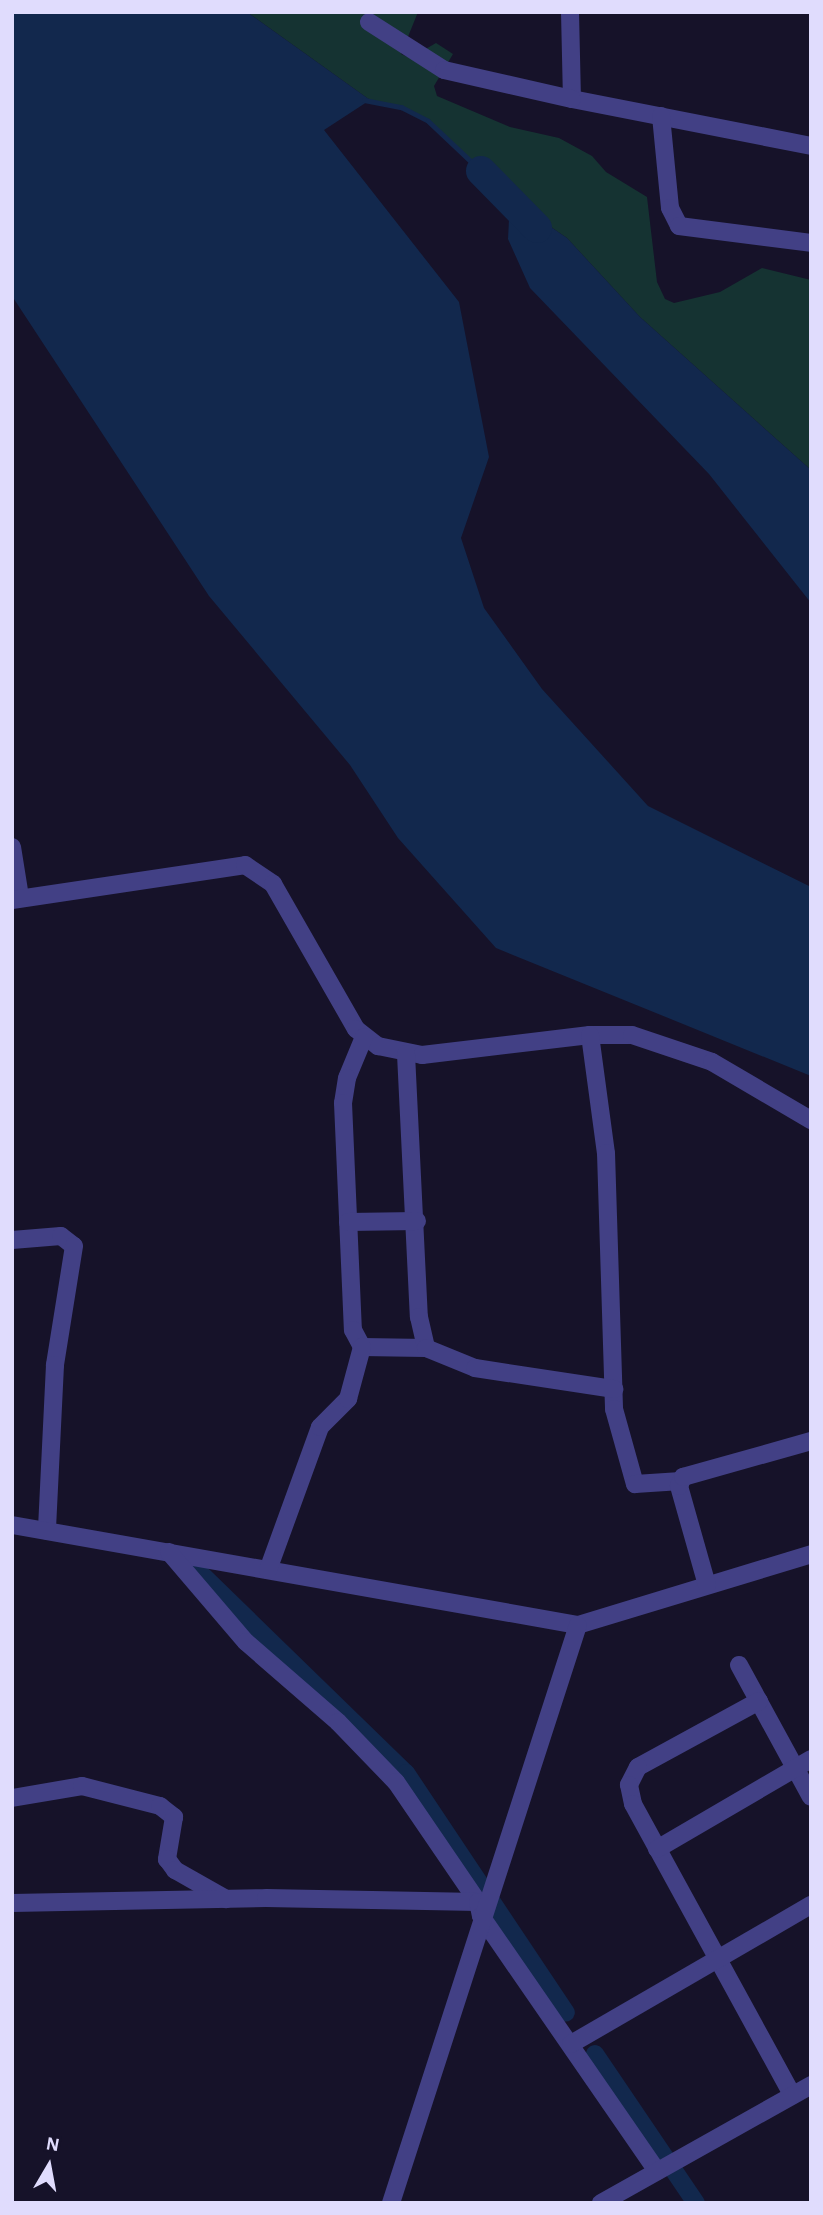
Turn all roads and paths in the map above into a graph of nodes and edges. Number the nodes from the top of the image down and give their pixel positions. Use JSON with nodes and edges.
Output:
{"nodes":[{"id":1,"x":570,"y":12,"type":"edge"},
{"id":2,"x":369,"y":22,"type":"dead end"},
{"id":3,"x":572,"y":99,"type":"junction"},
{"id":4,"x":661,"y":116,"type":"junction"},
{"id":5,"x":811,"y":146,"type":"edge"},
{"id":6,"x":811,"y":243,"type":"edge"},
{"id":7,"x":12,"y":847,"type":"edge"},
{"id":8,"x":16,"y":899,"type":"edge"},
{"id":9,"x":590,"y":1035,"type":"junction"},
{"id":10,"x":364,"y":1037,"type":"junction"},
{"id":11,"x":407,"y":1054,"type":"junction"},
{"id":12,"x":811,"y":1120,"type":"edge"},
{"id":13,"x":417,"y":1221,"type":"junction"},
{"id":14,"x":348,"y":1222,"type":"junction"},
{"id":15,"x":12,"y":1240,"type":"edge"},
{"id":16,"x":362,"y":1346,"type":"junction"},
{"id":17,"x":426,"y":1348,"type":"junction"},
{"id":18,"x":614,"y":1389,"type":"junction"},
{"id":19,"x":811,"y":1441,"type":"edge"},
{"id":20,"x":681,"y":1480,"type":"junction"},
{"id":21,"x":12,"y":1525,"type":"edge"},
{"id":22,"x":47,"y":1531,"type":"junction"},
{"id":23,"x":169,"y":1552,"type":"junction"},
{"id":24,"x":811,"y":1554,"type":"edge"},
{"id":25,"x":268,"y":1570,"type":"junction"},
{"id":26,"x":707,"y":1585,"type":"junction"},
{"id":27,"x":578,"y":1625,"type":"junction"},
{"id":28,"x":739,"y":1665,"type":"dead end"},
{"id":29,"x":759,"y":1701,"type":"junction"},
{"id":30,"x":803,"y":1763,"type":"edge"},
{"id":31,"x":811,"y":1797,"type":"edge"},
{"id":32,"x":12,"y":1798,"type":"edge"},
{"id":33,"x":657,"y":1849,"type":"junction"},
{"id":34,"x":226,"y":1899,"type":"junction"},
{"id":35,"x":484,"y":1902,"type":"junction"},
{"id":36,"x":12,"y":1903,"type":"edge"},
{"id":37,"x":811,"y":1905,"type":"edge"},
{"id":38,"x":717,"y":1958,"type":"junction"},
{"id":39,"x":571,"y":2045,"type":"junction"},
{"id":40,"x":811,"y":2085,"type":"edge"},
{"id":41,"x":793,"y":2095,"type":"junction"},
{"id":42,"x":659,"y":2170,"type":"junction"},
{"id":43,"x":391,"y":2203,"type":"edge"},
{"id":44,"x":601,"y":2203,"type":"edge"}],
"edges":[{"from":1,"to":3,"type":"street"},
{"from":2,"to":3,"type":"street"},
{"from":3,"to":4,"type":"street"},
{"from":4,"to":5,"type":"street"},
{"from":4,"to":6,"type":"street"},
{"from":7,"to":8,"type":"street"},
{"from":8,"to":10,"type":"street"},
{"from":9,"to":11,"type":"street"},
{"from":9,"to":12,"type":"street"},
{"from":9,"to":18,"type":"street"},
{"from":10,"to":11,"type":"street"},
{"from":10,"to":14,"type":"street"},
{"from":11,"to":13,"type":"street"},
{"from":13,"to":14,"type":"street"},
{"from":13,"to":17,"type":"street"},
{"from":14,"to":16,"type":"street"},
{"from":15,"to":22,"type":"street"},
{"from":16,"to":17,"type":"street"},
{"from":16,"to":25,"type":"street"},
{"from":17,"to":18,"type":"street"},
{"from":18,"to":20,"type":"street"},
{"from":19,"to":20,"type":"street"},
{"from":20,"to":26,"type":"street"},
{"from":21,"to":22,"type":"street"},
{"from":22,"to":23,"type":"street"},
{"from":23,"to":25,"type":"street"},
{"from":23,"to":35,"type":"street"},
{"from":24,"to":26,"type":"street"},
{"from":25,"to":27,"type":"street"},
{"from":26,"to":27,"type":"street"},
{"from":27,"to":35,"type":"street"},
{"from":28,"to":29,"type":"street"},
{"from":29,"to":30,"type":"street"},
{"from":29,"to":33,"type":"street"},
{"from":30,"to":31,"type":"street"},
{"from":30,"to":33,"type":"street"},
{"from":32,"to":34,"type":"street"},
{"from":33,"to":38,"type":"street"},
{"from":34,"to":35,"type":"street"},
{"from":34,"to":36,"type":"street"},
{"from":35,"to":39,"type":"street"},
{"from":35,"to":43,"type":"street"},
{"from":37,"to":38,"type":"street"},
{"from":38,"to":39,"type":"street"},
{"from":38,"to":41,"type":"street"},
{"from":39,"to":42,"type":"street"},
{"from":40,"to":41,"type":"street"},
{"from":41,"to":42,"type":"street"},
{"from":42,"to":44,"type":"street"}]}
